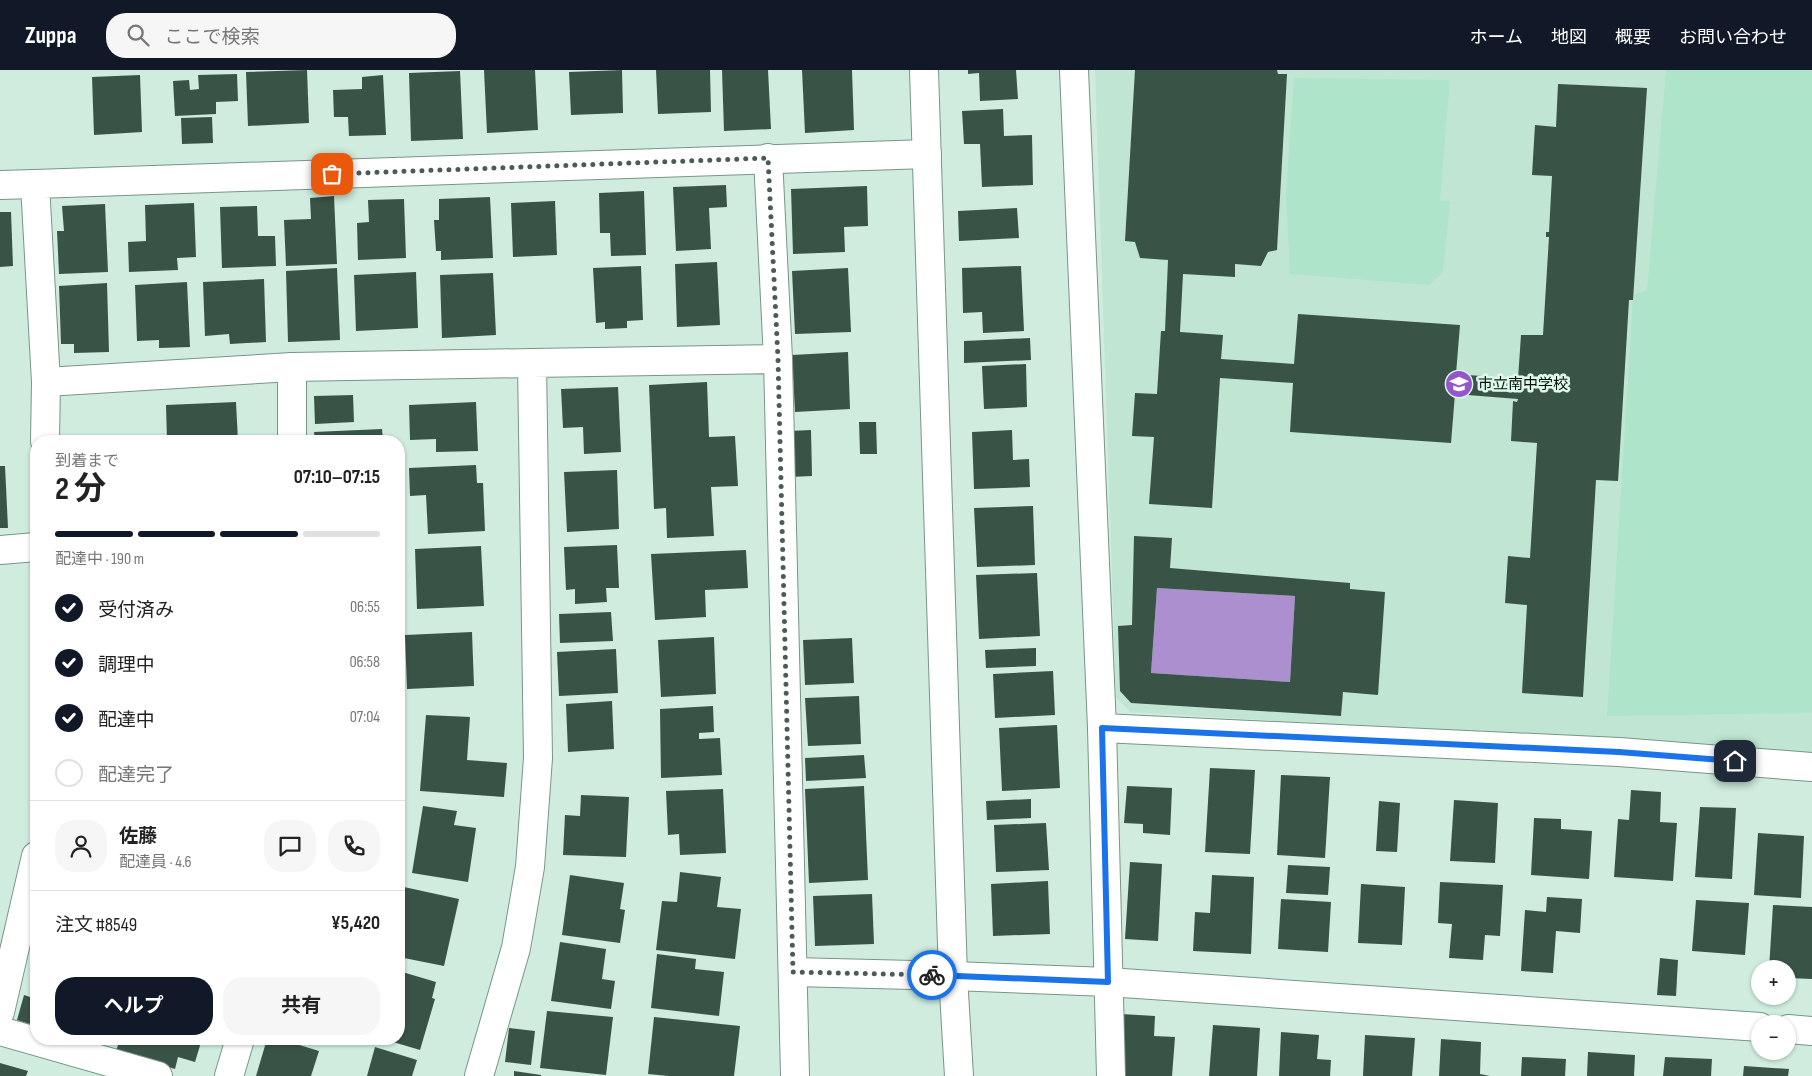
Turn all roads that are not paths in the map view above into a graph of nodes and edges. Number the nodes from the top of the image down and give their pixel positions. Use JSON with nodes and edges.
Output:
{"nodes":[{"id":1,"x":924,"y":70,"type":"edge"},
{"id":2,"x":1074,"y":70,"type":"edge"},
{"id":3,"x":927,"y":154,"type":"junction"},
{"id":4,"x":768,"y":158,"type":"junction"},
{"id":5,"x":35,"y":184,"type":"junction"},
{"id":6,"x":0,"y":186,"type":"edge"},
{"id":7,"x":778,"y":359,"type":"junction"},
{"id":8,"x":532,"y":363,"type":"junction"},
{"id":9,"x":292,"y":367,"type":"junction"},
{"id":10,"x":46,"y":382,"type":"junction"},
{"id":11,"x":45,"y":435,"type":"edge"},
{"id":12,"x":292,"y":435,"type":"edge"},
{"id":13,"x":30,"y":548,"type":"edge"},
{"id":14,"x":0,"y":550,"type":"edge"},
{"id":15,"x":1102,"y":728,"type":"junction"},
{"id":16,"x":1812,"y":767,"type":"edge"},
{"id":17,"x":30,"y":882,"type":"edge"},
{"id":18,"x":793,"y":972,"type":"junction"},
{"id":19,"x":953,"y":976,"type":"junction"},
{"id":20,"x":1108,"y":982,"type":"junction"},
{"id":21,"x":0,"y":1012,"type":"edge"},
{"id":22,"x":1751,"y":1026,"type":"edge"},
{"id":23,"x":1796,"y":1030,"type":"edge"},
{"id":24,"x":0,"y":1031,"type":"edge"},
{"id":25,"x":1812,"y":1031,"type":"edge"},
{"id":26,"x":30,"y":1040,"type":"edge"},
{"id":27,"x":49,"y":1045,"type":"edge"},
{"id":28,"x":238,"y":1045,"type":"edge"},
{"id":29,"x":158,"y":1076,"type":"edge"},
{"id":30,"x":229,"y":1076,"type":"edge"},
{"id":31,"x":479,"y":1076,"type":"edge"},
{"id":32,"x":795,"y":1076,"type":"edge"},
{"id":33,"x":959,"y":1076,"type":"edge"},
{"id":34,"x":1111,"y":1076,"type":"edge"}],
"edges":[{"from":1,"to":3,"type":"street"},
{"from":2,"to":15,"type":"street"},
{"from":3,"to":4,"type":"street"},
{"from":3,"to":19,"type":"street"},
{"from":4,"to":5,"type":"street"},
{"from":4,"to":7,"type":"street"},
{"from":5,"to":6,"type":"street"},
{"from":5,"to":10,"type":"street"},
{"from":7,"to":8,"type":"street"},
{"from":7,"to":18,"type":"street"},
{"from":8,"to":9,"type":"street"},
{"from":8,"to":31,"type":"street"},
{"from":9,"to":10,"type":"street"},
{"from":9,"to":12,"type":"street"},
{"from":10,"to":11,"type":"street"},
{"from":13,"to":14,"type":"street"},
{"from":15,"to":16,"type":"street"},
{"from":15,"to":20,"type":"street"},
{"from":17,"to":21,"type":"street"},
{"from":18,"to":19,"type":"street"},
{"from":18,"to":32,"type":"street"},
{"from":19,"to":20,"type":"street"},
{"from":19,"to":33,"type":"street"},
{"from":20,"to":22,"type":"street"},
{"from":20,"to":34,"type":"street"},
{"from":23,"to":25,"type":"street"},
{"from":24,"to":26,"type":"street"},
{"from":27,"to":29,"type":"street"},
{"from":28,"to":30,"type":"street"}]}
